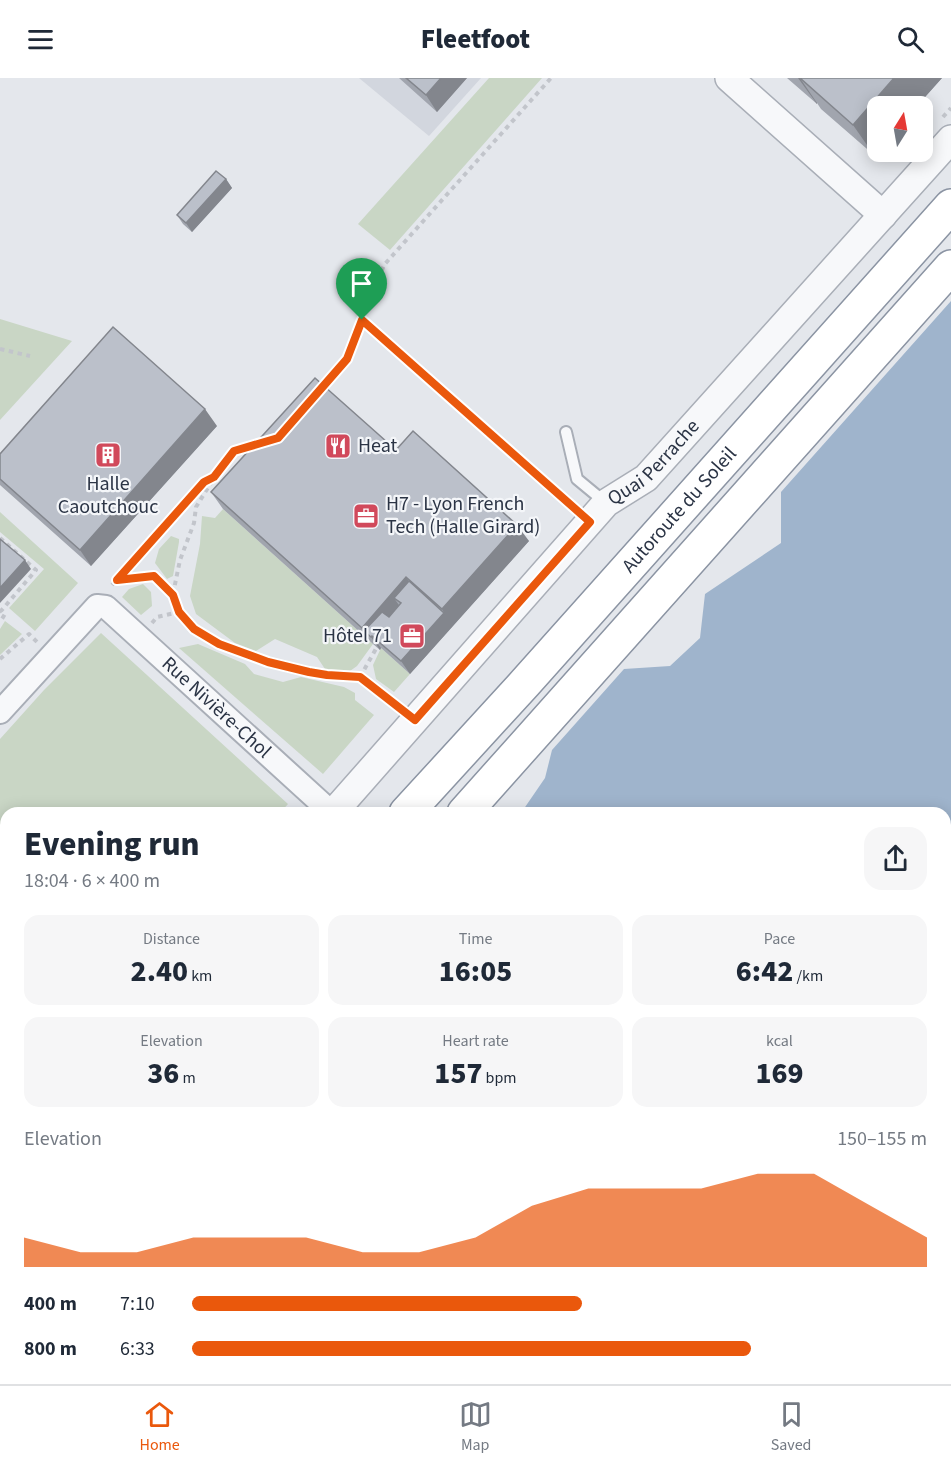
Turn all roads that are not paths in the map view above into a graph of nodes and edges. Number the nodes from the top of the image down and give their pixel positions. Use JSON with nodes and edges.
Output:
{"nodes":[{"id":1,"x":729,"y":78,"type":"edge"},
{"id":2,"x":951,"y":139,"type":"edge"},
{"id":3,"x":951,"y":206,"type":"edge"},
{"id":4,"x":883,"y":215,"type":"junction"},
{"id":5,"x":951,"y":267,"type":"edge"},
{"id":6,"x":566,"y":432,"type":"dead end"},
{"id":7,"x":598,"y":513,"type":"junction"},
{"id":8,"x":0,"y":712,"type":"edge"},
{"id":9,"x":326,"y":807,"type":"edge"},
{"id":10,"x":338,"y":807,"type":"edge"},
{"id":11,"x":411,"y":807,"type":"edge"},
{"id":12,"x":469,"y":807,"type":"edge"}],
"edges":[{"from":1,"to":4,"type":"street"},
{"from":2,"to":4,"type":"street","name":"Quai Perrache"},
{"from":3,"to":11,"type":"highway","name":"Autoroute du Soleil"},
{"from":4,"to":7,"type":"street","name":"Quai Perrache"},
{"from":5,"to":12,"type":"highway","name":"Autoroute du Soleil"},
{"from":6,"to":7,"type":"lane"},
{"from":7,"to":10,"type":"street","name":"Quai Perrache"},
{"from":8,"to":9,"type":"street","name":"Rue Nivière-Chol"}]}
